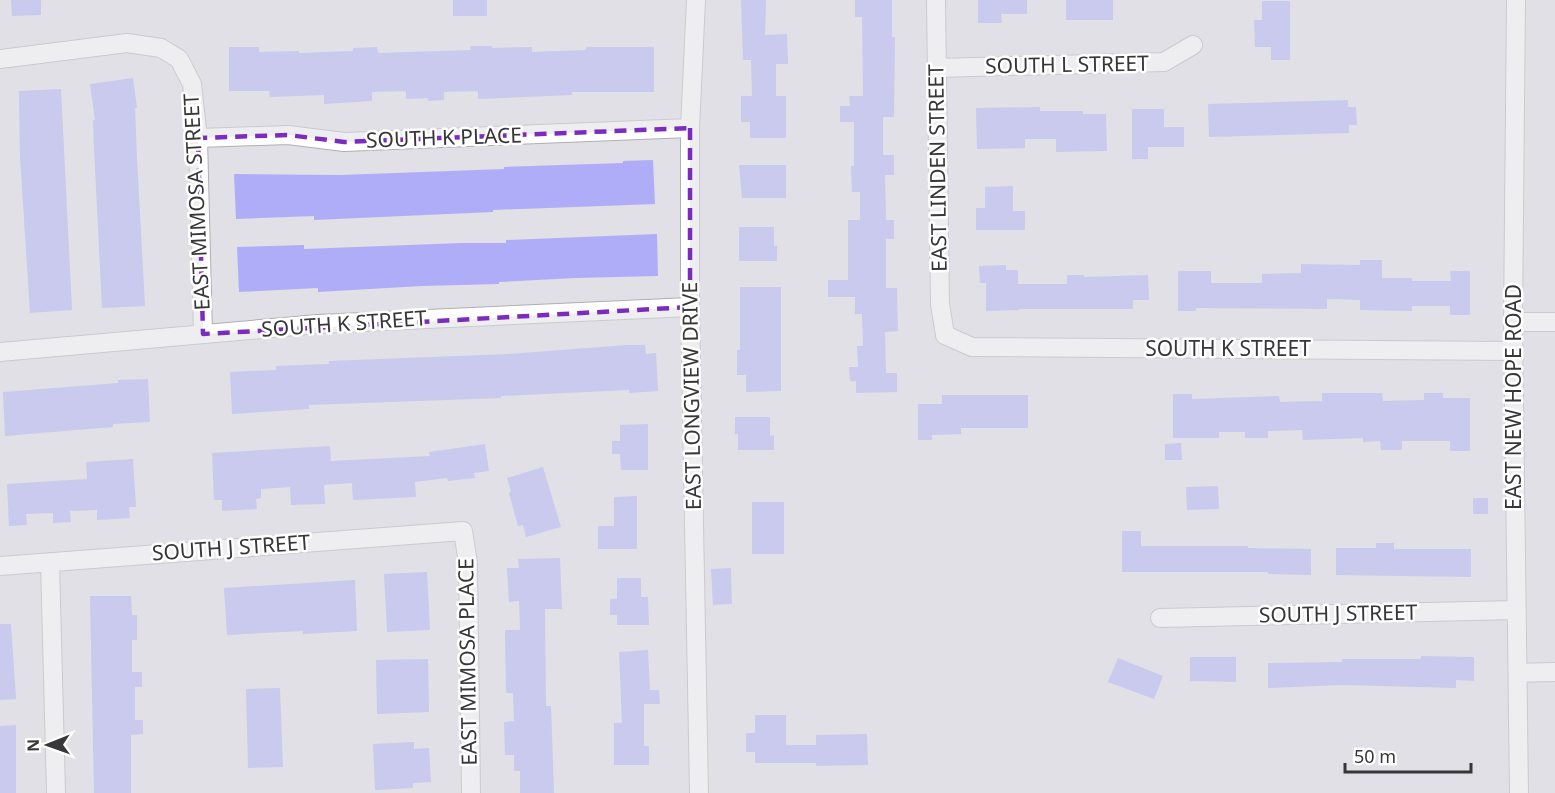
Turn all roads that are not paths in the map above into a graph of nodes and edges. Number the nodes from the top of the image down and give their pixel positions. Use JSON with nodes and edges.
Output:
{"nodes":[{"id":1,"x":696,"y":0,"type":"edge"},
{"id":2,"x":936,"y":0,"type":"edge"},
{"id":3,"x":1516,"y":0,"type":"edge"},
{"id":4,"x":1193,"y":45,"type":"dead end"},
{"id":5,"x":0,"y":59,"type":"edge"},
{"id":6,"x":937,"y":68,"type":"junction"},
{"id":7,"x":690,"y":128,"type":"junction"},
{"id":8,"x":198,"y":138,"type":"junction"},
{"id":9,"x":690,"y":307,"type":"junction"},
{"id":10,"x":1513,"y":322,"type":"junction"},
{"id":11,"x":1555,"y":322,"type":"edge"},
{"id":12,"x":202,"y":334,"type":"junction"},
{"id":13,"x":945,"y":335,"type":"joint"},
{"id":14,"x":1513,"y":351,"type":"junction"},
{"id":15,"x":0,"y":352,"type":"edge"},
{"id":16,"x":463,"y":531,"type":"joint"},
{"id":17,"x":50,"y":562,"type":"junction"},
{"id":18,"x":0,"y":566,"type":"edge"},
{"id":19,"x":1516,"y":610,"type":"junction"},
{"id":20,"x":1160,"y":618,"type":"dead end"},
{"id":21,"x":1555,"y":672,"type":"edge"},
{"id":22,"x":1518,"y":673,"type":"junction"},
{"id":23,"x":56,"y":793,"type":"edge"},
{"id":24,"x":471,"y":793,"type":"edge"},
{"id":25,"x":699,"y":793,"type":"edge"},
{"id":26,"x":1519,"y":793,"type":"edge"}],
"edges":[{"from":1,"to":7,"type":"street","name":"EAST LONGVIEW DRIVE"},
{"from":2,"to":6,"type":"street","name":"EAST LINDEN STREET"},
{"from":3,"to":10,"type":"street","name":"EAST NEW HOPE ROAD"},
{"from":4,"to":6,"type":"street","name":"SOUTH L STREET"},
{"from":5,"to":8,"type":"street","name":"EAST MIMOSA STREET"},
{"from":6,"to":13,"type":"street","name":"EAST LINDEN STREET"},
{"from":7,"to":8,"type":"street","name":"SOUTH K PLACE"},
{"from":7,"to":9,"type":"street","name":"EAST LONGVIEW DRIVE"},
{"from":8,"to":12,"type":"street","name":"EAST MIMOSA STREET"},
{"from":9,"to":12,"type":"street","name":"SOUTH K STREET"},
{"from":9,"to":25,"type":"street","name":"EAST LONGVIEW DRIVE"},
{"from":10,"to":11,"type":"street"},
{"from":10,"to":14,"type":"street","name":"EAST NEW HOPE ROAD"},
{"from":12,"to":15,"type":"street","name":"SOUTH K STREET"},
{"from":13,"to":14,"type":"street","name":"SOUTH K STREET"},
{"from":14,"to":19,"type":"street","name":"EAST NEW HOPE ROAD"},
{"from":16,"to":17,"type":"street","name":"SOUTH J STREET"},
{"from":16,"to":24,"type":"street","name":"EAST MIMOSA PLACE"},
{"from":17,"to":18,"type":"street","name":"SOUTH J STREET"},
{"from":17,"to":23,"type":"street"},
{"from":19,"to":20,"type":"street","name":"SOUTH J STREET"},
{"from":19,"to":22,"type":"street","name":"EAST NEW HOPE ROAD"},
{"from":21,"to":22,"type":"street"},
{"from":22,"to":26,"type":"street","name":"EAST NEW HOPE ROAD"}]}
